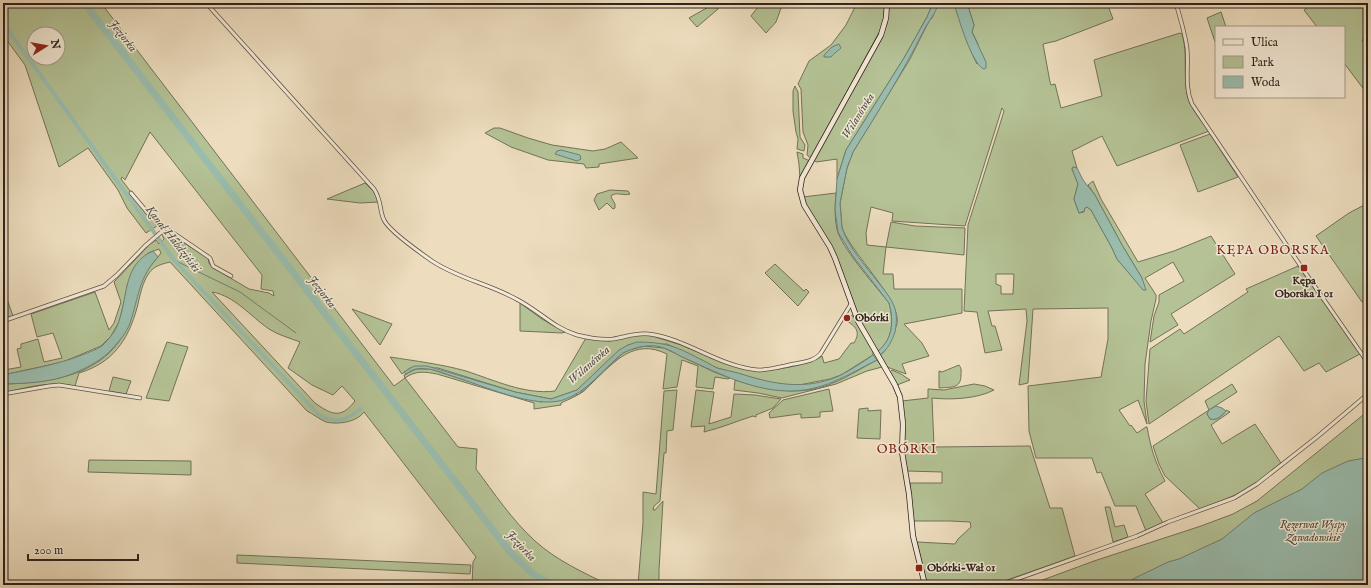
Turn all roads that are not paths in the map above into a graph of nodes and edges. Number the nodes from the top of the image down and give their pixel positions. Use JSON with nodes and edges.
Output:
{"nodes":[{"id":1,"x":206,"y":3,"type":"edge"},
{"id":2,"x":887,"y":3,"type":"edge"},
{"id":3,"x":1176,"y":3,"type":"edge"},
{"id":4,"x":131,"y":193,"type":"dead end"},
{"id":5,"x":166,"y":228,"type":"junction"},
{"id":6,"x":231,"y":276,"type":"dead end"},
{"id":7,"x":851,"y":304,"type":"junction"},
{"id":8,"x":3,"y":321,"type":"edge"},
{"id":9,"x":1368,"y":363,"type":"edge"},
{"id":10,"x":3,"y":394,"type":"edge"},
{"id":11,"x":1368,"y":394,"type":"edge"},
{"id":12,"x":140,"y":398,"type":"dead end"},
{"id":13,"x":924,"y":585,"type":"edge"},
{"id":14,"x":1000,"y":585,"type":"edge"}],
"edges":[{"from":1,"to":7,"type":"street"},
{"from":2,"to":7,"type":"street"},
{"from":3,"to":9,"type":"street"},
{"from":4,"to":5,"type":"street"},
{"from":5,"to":6,"type":"street"},
{"from":5,"to":8,"type":"street"},
{"from":7,"to":13,"type":"street"},
{"from":10,"to":12,"type":"street"},
{"from":11,"to":14,"type":"street"}]}
